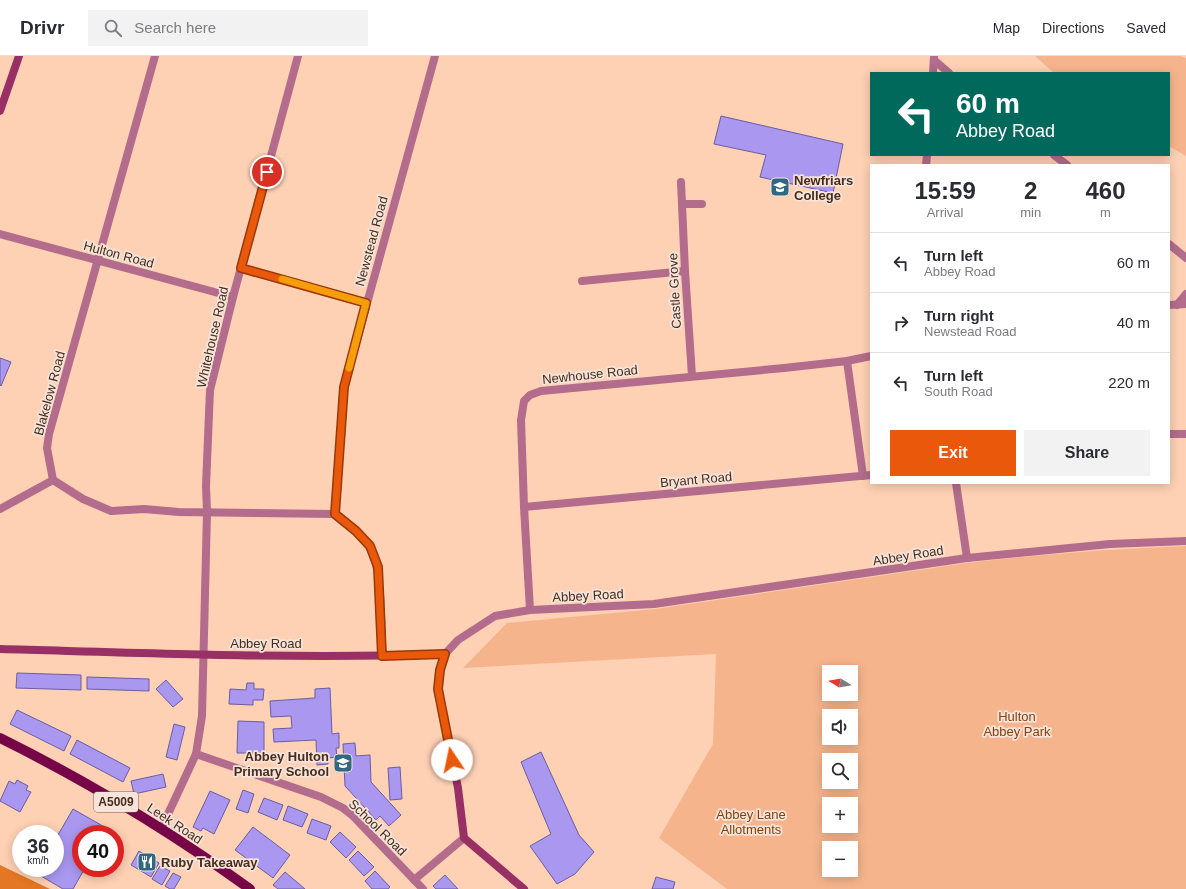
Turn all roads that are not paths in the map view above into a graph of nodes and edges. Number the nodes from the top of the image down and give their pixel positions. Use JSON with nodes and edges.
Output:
{"nodes":[{"id":1,"x":19,"y":56,"type":"edge"},
{"id":2,"x":155,"y":56,"type":"edge"},
{"id":3,"x":298,"y":56,"type":"edge"},
{"id":4,"x":435,"y":56,"type":"edge"},
{"id":5,"x":934,"y":58,"type":"edge"},
{"id":6,"x":933,"y":72,"type":"edge"},
{"id":7,"x":948,"y":72,"type":"edge"},
{"id":8,"x":0,"y":112,"type":"edge"},
{"id":9,"x":1055,"y":156,"type":"edge"},
{"id":10,"x":1066,"y":164,"type":"edge"},
{"id":11,"x":681,"y":182,"type":"dead end"},
{"id":12,"x":683,"y":204,"type":"junction"},
{"id":13,"x":702,"y":204,"type":"dead end"},
{"id":14,"x":0,"y":234,"type":"edge"},
{"id":15,"x":1170,"y":245,"type":"edge"},
{"id":16,"x":1186,"y":258,"type":"edge"},
{"id":17,"x":98,"y":261,"type":"junction"},
{"id":18,"x":241,"y":268,"type":"junction"},
{"id":19,"x":685,"y":271,"type":"junction"},
{"id":20,"x":582,"y":281,"type":"dead end"},
{"id":21,"x":1186,"y":294,"type":"edge"},
{"id":22,"x":233,"y":297,"type":"junction"},
{"id":23,"x":366,"y":303,"type":"junction"},
{"id":24,"x":1177,"y":305,"type":"edge"},
{"id":25,"x":870,"y":356,"type":"edge"},
{"id":26,"x":847,"y":361,"type":"junction"},
{"id":27,"x":692,"y":376,"type":"junction"},
{"id":28,"x":1170,"y":434,"type":"edge"},
{"id":29,"x":1186,"y":434,"type":"edge"},
{"id":30,"x":867,"y":475,"type":"edge"},
{"id":31,"x":52,"y":480,"type":"junction"},
{"id":32,"x":956,"y":484,"type":"edge"},
{"id":33,"x":524,"y":507,"type":"junction"},
{"id":34,"x":0,"y":509,"type":"edge"},
{"id":35,"x":207,"y":512,"type":"junction"},
{"id":36,"x":335,"y":514,"type":"junction"},
{"id":37,"x":1186,"y":541,"type":"edge"},
{"id":38,"x":967,"y":558,"type":"junction"},
{"id":39,"x":530,"y":610,"type":"junction"},
{"id":40,"x":0,"y":649,"type":"edge"},
{"id":41,"x":445,"y":654,"type":"junction"},
{"id":42,"x":203,"y":655,"type":"junction"},
{"id":43,"x":382,"y":656,"type":"junction"},
{"id":44,"x":0,"y":738,"type":"edge"},
{"id":45,"x":196,"y":754,"type":"junction"},
{"id":46,"x":161,"y":829,"type":"junction"},
{"id":47,"x":464,"y":838,"type":"junction"},
{"id":48,"x":414,"y":880,"type":"junction"},
{"id":49,"x":250,"y":889,"type":"edge"},
{"id":50,"x":423,"y":889,"type":"edge"},
{"id":51,"x":524,"y":889,"type":"edge"}],
"edges":[{"from":1,"to":8,"type":"street"},
{"from":2,"to":17,"type":"street","name":"Blakelow Road"},
{"from":3,"to":18,"type":"street","name":"Whitehouse Road"},
{"from":4,"to":23,"type":"street","name":"Newstead Road"},
{"from":5,"to":6,"type":"street"},
{"from":5,"to":7,"type":"street"},
{"from":9,"to":10,"type":"street"},
{"from":11,"to":12,"type":"street","name":"Castle Grove"},
{"from":12,"to":13,"type":"street"},
{"from":12,"to":19,"type":"street","name":"Castle Grove"},
{"from":14,"to":17,"type":"street","name":"Hulton Road"},
{"from":15,"to":16,"type":"street"},
{"from":17,"to":22,"type":"street","name":"Hulton Road"},
{"from":17,"to":31,"type":"street","name":"Blakelow Road"},
{"from":18,"to":22,"type":"street","name":"Whitehouse Road"},
{"from":18,"to":23,"type":"street"},
{"from":19,"to":20,"type":"street"},
{"from":19,"to":27,"type":"street","name":"Castle Grove"},
{"from":21,"to":24,"type":"street"},
{"from":22,"to":35,"type":"street","name":"Whitehouse Road"},
{"from":23,"to":36,"type":"street","name":"Newstead Road"},
{"from":25,"to":26,"type":"street","name":"Newhouse Road"},
{"from":26,"to":27,"type":"street","name":"Newhouse Road"},
{"from":26,"to":30,"type":"street"},
{"from":27,"to":33,"type":"street","name":"Newhouse Road"},
{"from":28,"to":29,"type":"street"},
{"from":30,"to":33,"type":"street","name":"Bryant Road"},
{"from":31,"to":34,"type":"street"},
{"from":31,"to":35,"type":"street"},
{"from":32,"to":38,"type":"street"},
{"from":33,"to":39,"type":"street","name":"Newhouse Road"},
{"from":35,"to":36,"type":"street"},
{"from":35,"to":42,"type":"street","name":"Whitehouse Road"},
{"from":36,"to":43,"type":"street"},
{"from":37,"to":38,"type":"street","name":"Abbey Road"},
{"from":38,"to":39,"type":"street","name":"Abbey Road"},
{"from":39,"to":41,"type":"street","name":"Abbey Road"},
{"from":40,"to":42,"type":"street","name":"Abbey Road"},
{"from":41,"to":43,"type":"street","name":"Abbey Road"},
{"from":41,"to":47,"type":"street"},
{"from":42,"to":43,"type":"street","name":"Abbey Road"},
{"from":42,"to":45,"type":"street"},
{"from":44,"to":46,"type":"main road","name":"Leek Road","number":"A5009"},
{"from":45,"to":46,"type":"street"},
{"from":45,"to":48,"type":"street","name":"School Road"},
{"from":46,"to":49,"type":"main road","name":"Leek Road","number":"A5009"},
{"from":47,"to":48,"type":"street"},
{"from":47,"to":51,"type":"street"},
{"from":48,"to":50,"type":"street","name":"School Road"}]}
